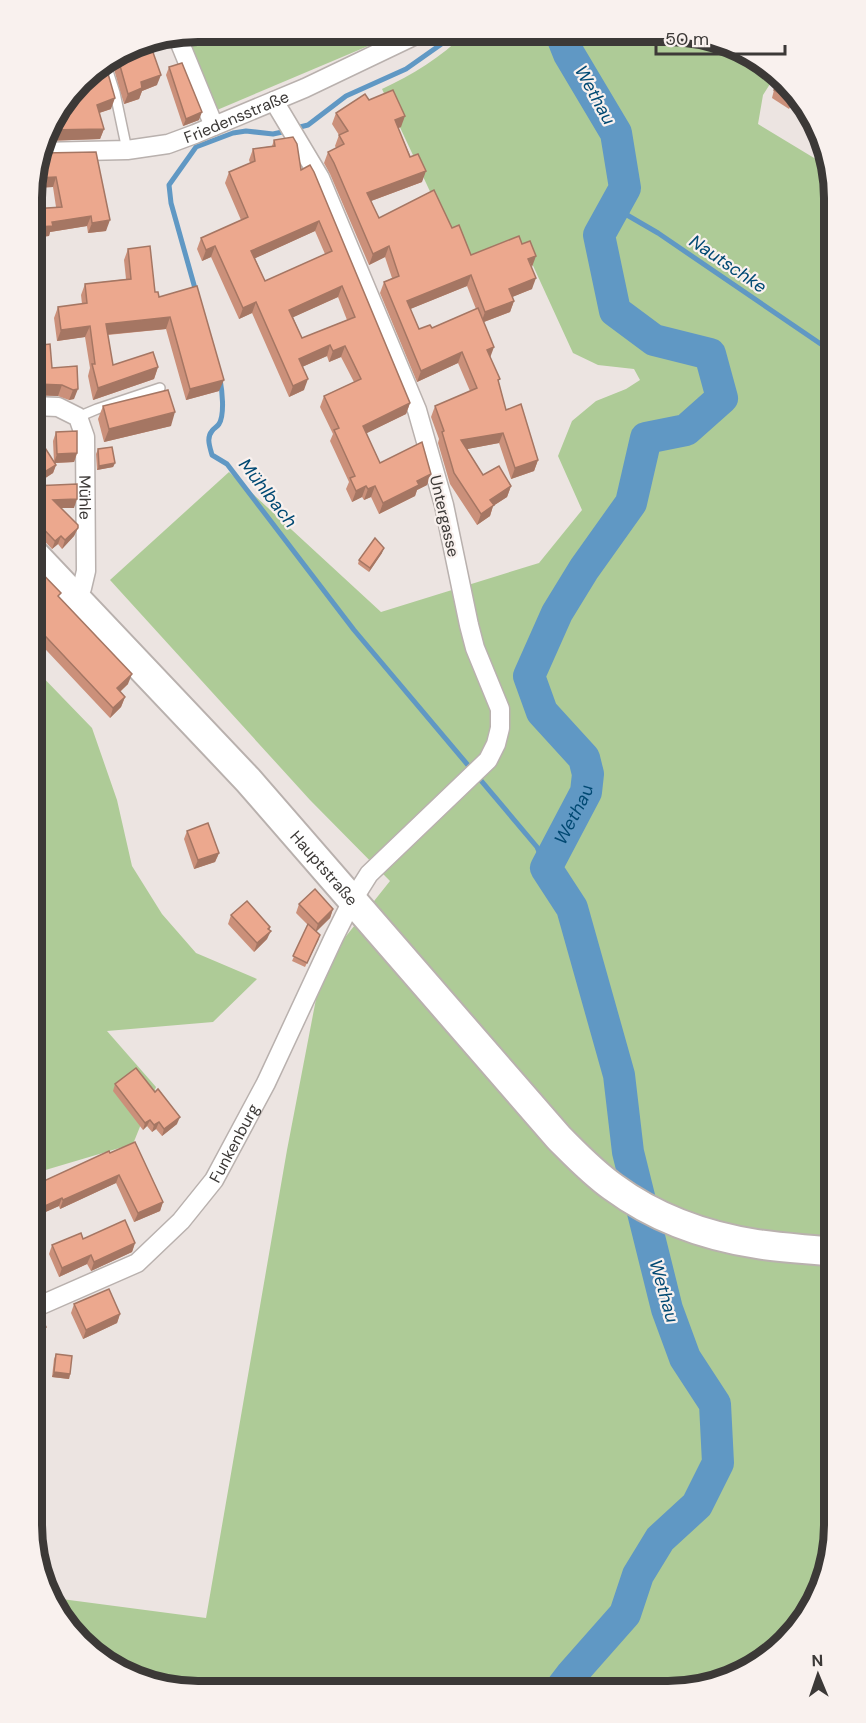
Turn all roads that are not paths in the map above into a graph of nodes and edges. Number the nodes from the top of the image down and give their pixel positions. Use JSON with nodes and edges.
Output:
{"nodes":[{"id":1,"x":401,"y":42,"type":"edge"},
{"id":2,"x":180,"y":43,"type":"edge"},
{"id":3,"x":108,"y":71,"type":"edge"},
{"id":4,"x":274,"y":101,"type":"junction"},
{"id":5,"x":214,"y":126,"type":"junction"},
{"id":6,"x":127,"y":150,"type":"junction"},
{"id":7,"x":49,"y":152,"type":"edge"},
{"id":8,"x":160,"y":388,"type":"dead end"},
{"id":9,"x":42,"y":406,"type":"edge"},
{"id":10,"x":78,"y":417,"type":"junction"},
{"id":11,"x":42,"y":562,"type":"edge"},
{"id":12,"x":76,"y":598,"type":"junction"},
{"id":13,"x":352,"y":901,"type":"junction"},
{"id":14,"x":824,"y":1251,"type":"edge"},
{"id":15,"x":42,"y":1305,"type":"edge"}],
"edges":[{"from":1,"to":4,"type":"street","name":"Friedensstraße"},
{"from":2,"to":5,"type":"street"},
{"from":3,"to":6,"type":"lane"},
{"from":4,"to":5,"type":"street","name":"Friedensstraße"},
{"from":4,"to":13,"type":"street","name":"Untergasse"},
{"from":5,"to":6,"type":"street","name":"Friedensstraße"},
{"from":6,"to":7,"type":"street","name":"Friedensstraße"},
{"from":8,"to":10,"type":"lane"},
{"from":9,"to":10,"type":"street"},
{"from":10,"to":12,"type":"street","name":"Mühle"},
{"from":11,"to":12,"type":"main road","name":"Hauptstraße"},
{"from":12,"to":13,"type":"main road","name":"Hauptstraße"},
{"from":13,"to":14,"type":"main road","name":"Hauptstraße"},
{"from":13,"to":15,"type":"street","name":"Funkenburg"}]}
